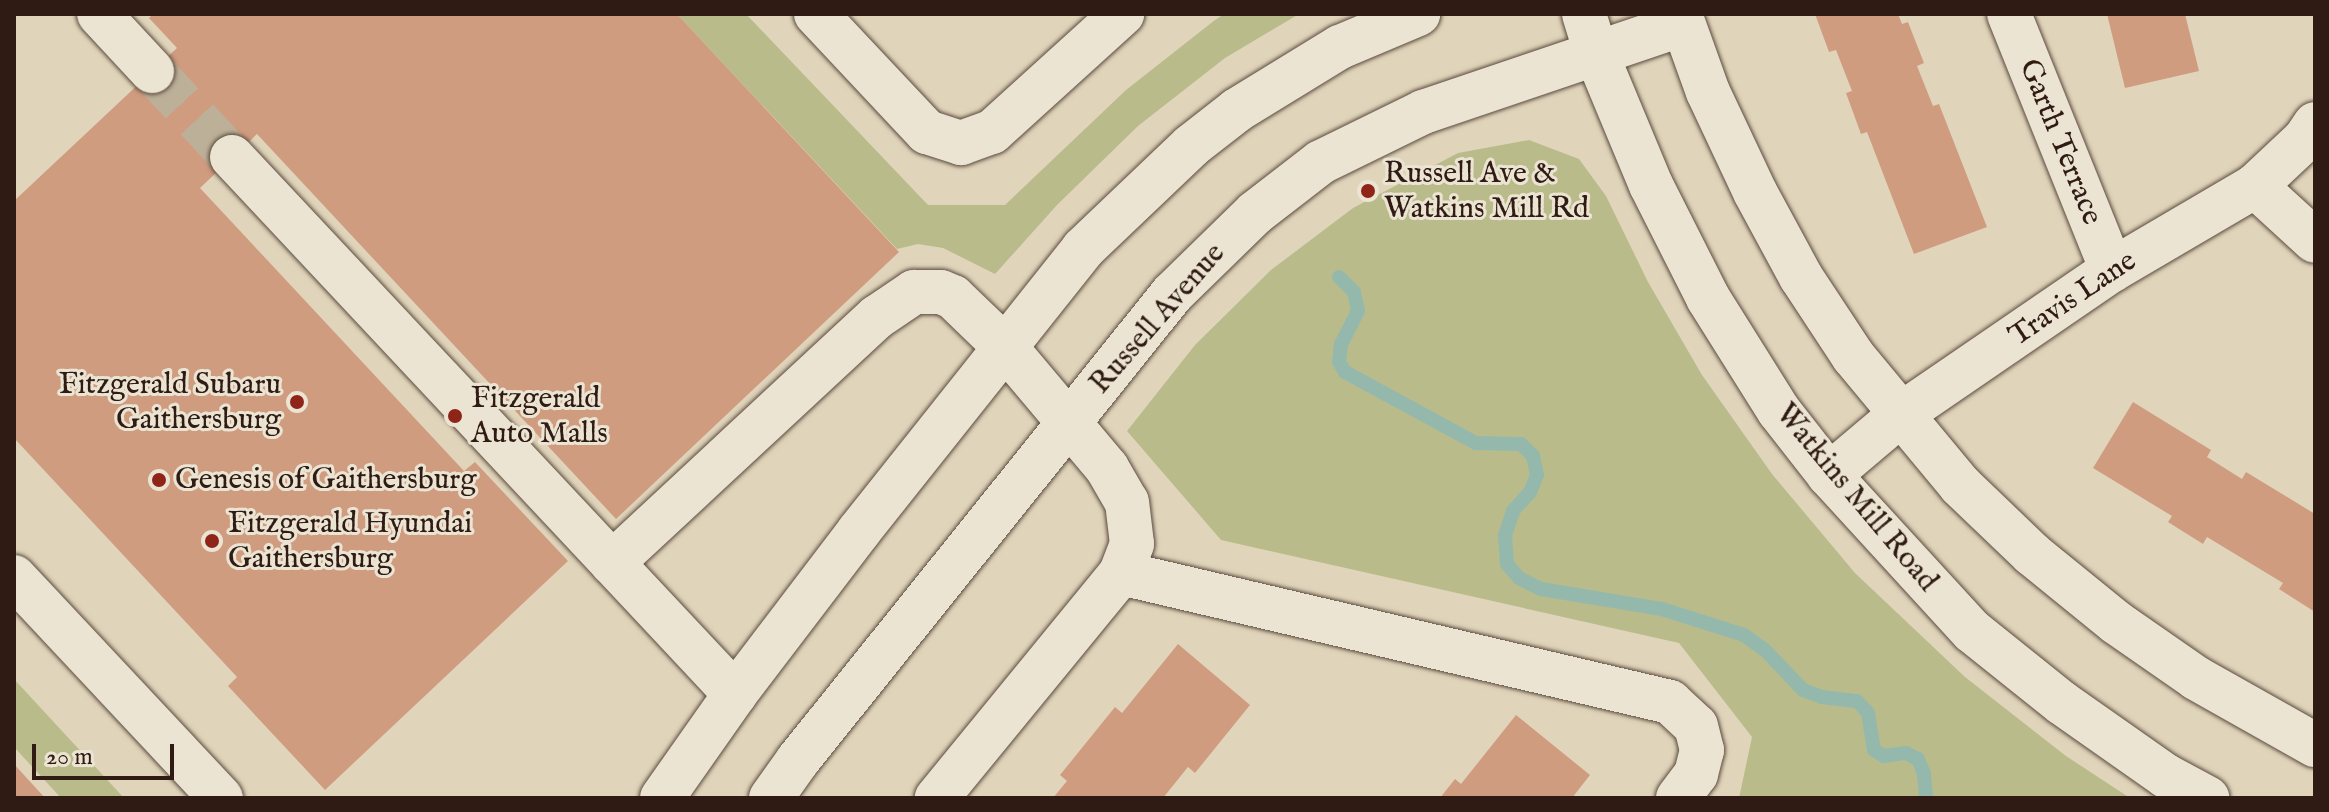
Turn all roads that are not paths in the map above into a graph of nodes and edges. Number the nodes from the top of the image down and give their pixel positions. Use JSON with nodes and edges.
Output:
{"nodes":[{"id":1,"x":99,"y":14,"type":"edge"},
{"id":2,"x":816,"y":14,"type":"edge"},
{"id":3,"x":1122,"y":14,"type":"edge"},
{"id":4,"x":1418,"y":14,"type":"edge"},
{"id":5,"x":2009,"y":14,"type":"edge"},
{"id":6,"x":1682,"y":19,"type":"edge"},
{"id":7,"x":1590,"y":34,"type":"edge"},
{"id":8,"x":152,"y":71,"type":"tunnel mouth"},
{"id":9,"x":2315,"y":124,"type":"edge"},
{"id":10,"x":232,"y":157,"type":"tunnel mouth"},
{"id":11,"x":2255,"y":186,"type":"junction"},
{"id":12,"x":2315,"y":241,"type":"edge"},
{"id":13,"x":2112,"y":270,"type":"junction"},
{"id":14,"x":1006,"y":348,"type":"junction"},
{"id":15,"x":1900,"y":415,"type":"junction"},
{"id":16,"x":1070,"y":422,"type":"junction"},
{"id":17,"x":1829,"y":475,"type":"junction"},
{"id":18,"x":612,"y":563,"type":"junction"},
{"id":19,"x":1121,"y":573,"type":"junction"},
{"id":20,"x":14,"y":577,"type":"edge"},
{"id":21,"x":735,"y":694,"type":"junction"},
{"id":22,"x":2315,"y":745,"type":"edge"},
{"id":23,"x":221,"y":798,"type":"edge"},
{"id":24,"x":662,"y":798,"type":"edge"},
{"id":25,"x":771,"y":798,"type":"edge"},
{"id":26,"x":937,"y":798,"type":"edge"},
{"id":27,"x":1678,"y":798,"type":"edge"},
{"id":28,"x":2207,"y":798,"type":"edge"}],
"edges":[{"from":1,"to":8,"type":"street"},
{"from":2,"to":3,"type":"street"},
{"from":4,"to":14,"type":"street"},
{"from":5,"to":13,"type":"street","name":"Garth Terrace"},
{"from":6,"to":7,"type":"street","name":"Russell Avenue"},
{"from":6,"to":15,"type":"street"},
{"from":7,"to":16,"type":"street","name":"Russell Avenue"},
{"from":7,"to":17,"type":"street","name":"Watkins Mill Road"},
{"from":9,"to":11,"type":"street","name":"Travis Lane"},
{"from":10,"to":18,"type":"street"},
{"from":11,"to":12,"type":"street"},
{"from":11,"to":13,"type":"street","name":"Travis Lane"},
{"from":13,"to":15,"type":"street","name":"Travis Lane"},
{"from":14,"to":16,"type":"street"},
{"from":14,"to":18,"type":"street"},
{"from":14,"to":21,"type":"street"},
{"from":15,"to":17,"type":"street","name":"Travis Lane"},
{"from":15,"to":22,"type":"street"},
{"from":16,"to":19,"type":"street"},
{"from":16,"to":25,"type":"street","name":"Russell Avenue"},
{"from":17,"to":28,"type":"street","name":"Watkins Mill Road"},
{"from":18,"to":21,"type":"street"},
{"from":19,"to":26,"type":"street"},
{"from":19,"to":27,"type":"street"},
{"from":20,"to":23,"type":"street"},
{"from":21,"to":24,"type":"street"}]}
